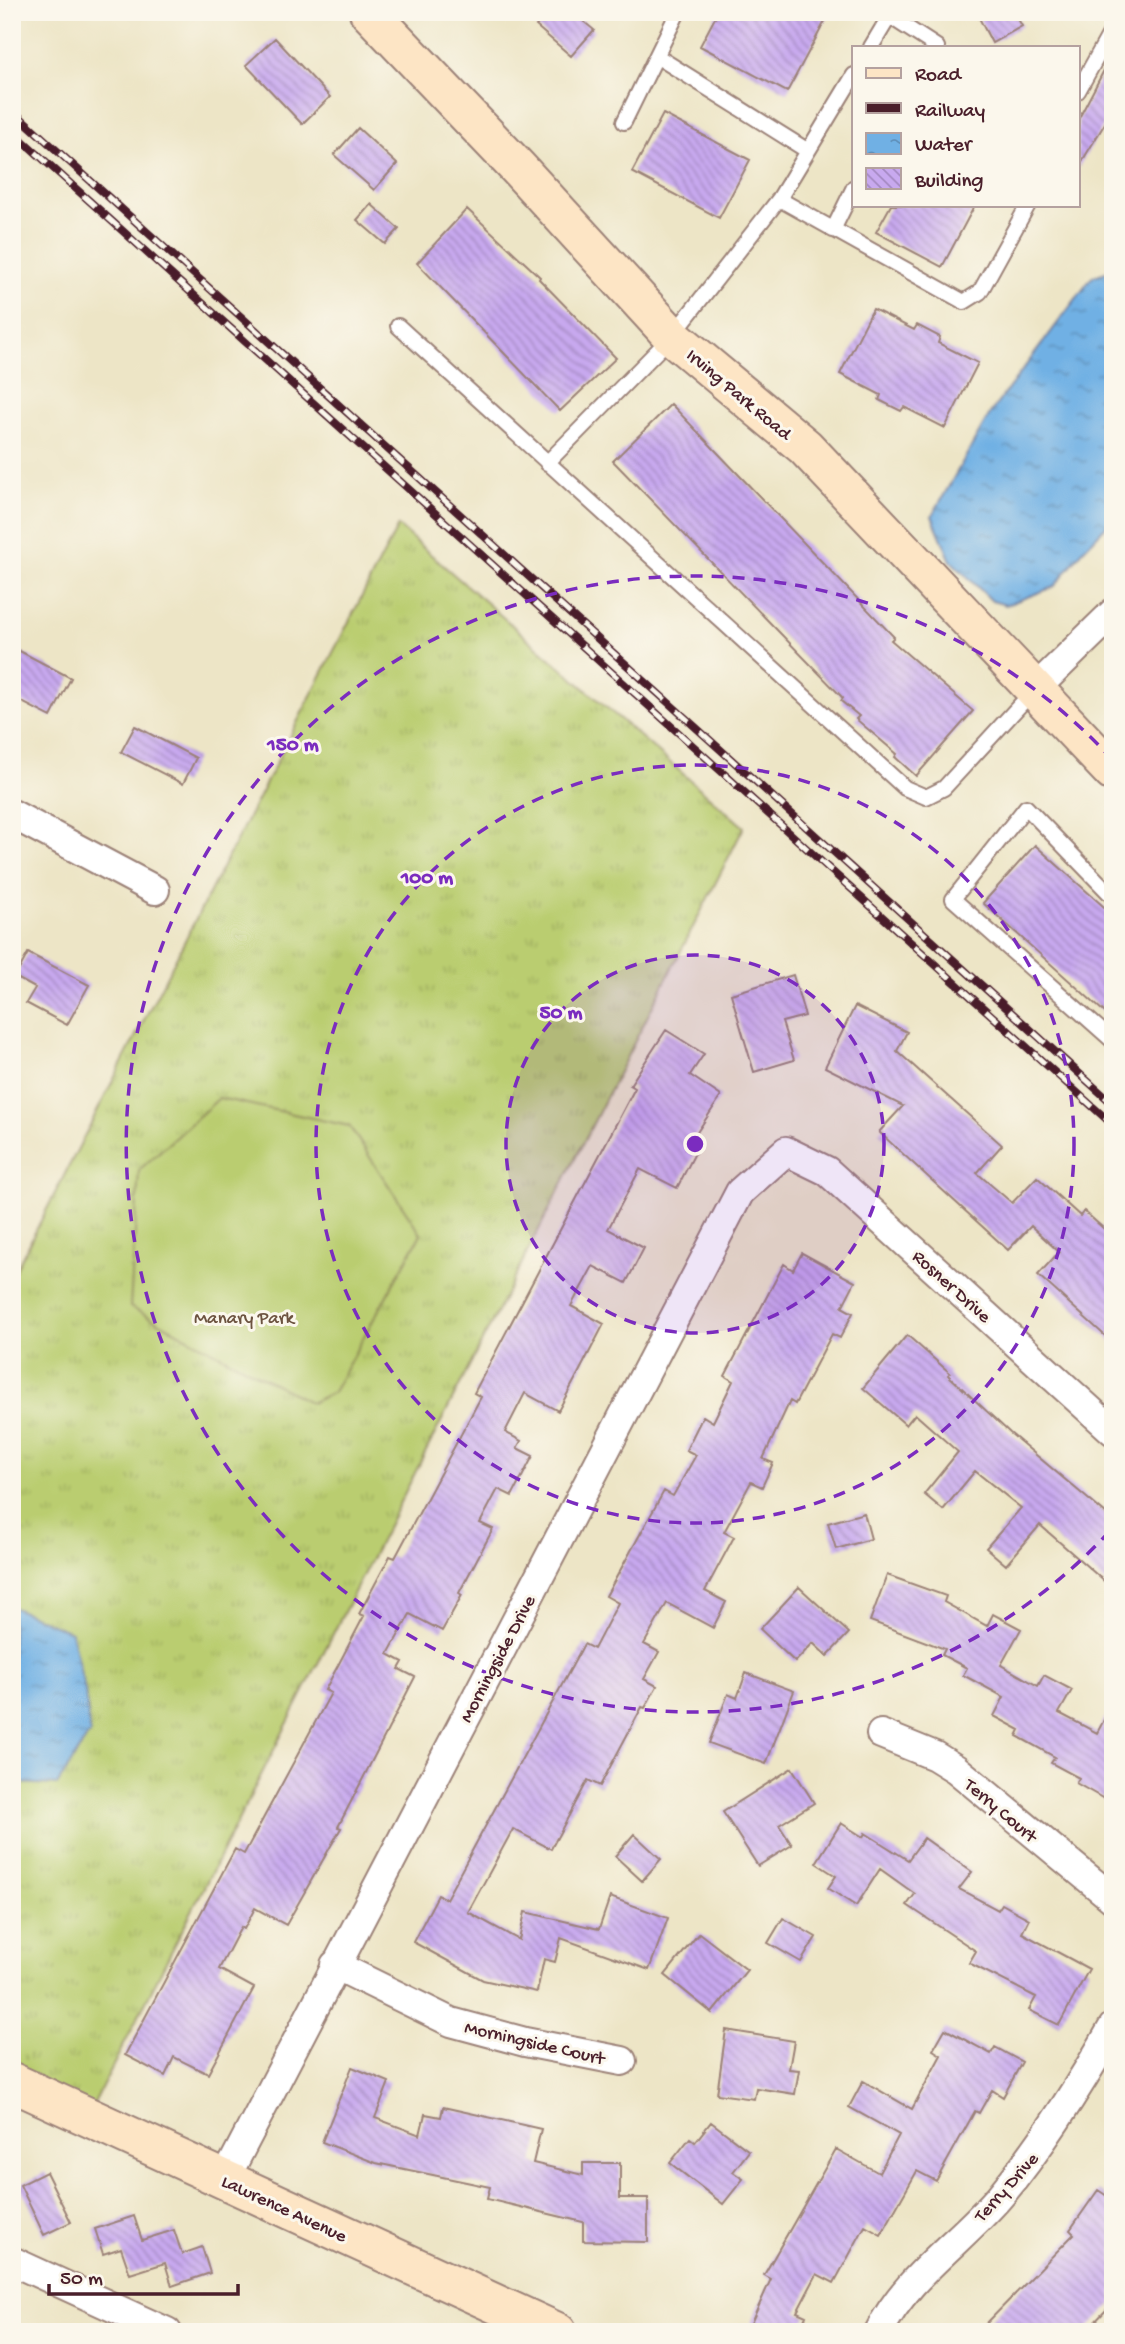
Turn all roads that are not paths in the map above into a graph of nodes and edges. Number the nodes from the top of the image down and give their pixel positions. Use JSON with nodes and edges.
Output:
{"nodes":[{"id":1,"x":369,"y":12,"type":"edge"},
{"id":2,"x":678,"y":12,"type":"edge"},
{"id":3,"x":886,"y":14,"type":"edge"},
{"id":4,"x":1113,"y":28,"type":"edge"},
{"id":5,"x":871,"y":46,"type":"edge"},
{"id":6,"x":935,"y":46,"type":"edge"},
{"id":7,"x":658,"y":57,"type":"junction"},
{"id":8,"x":852,"y":78,"type":"edge"},
{"id":9,"x":1080,"y":87,"type":"edge"},
{"id":10,"x":624,"y":122,"type":"dead end"},
{"id":11,"x":808,"y":151,"type":"junction"},
{"id":12,"x":852,"y":191,"type":"edge"},
{"id":13,"x":779,"y":200,"type":"junction"},
{"id":14,"x":1027,"y":206,"type":"edge"},
{"id":15,"x":833,"y":230,"type":"junction"},
{"id":16,"x":398,"y":326,"type":"dead end"},
{"id":17,"x":672,"y":336,"type":"junction"},
{"id":18,"x":547,"y":463,"type":"junction"},
{"id":19,"x":1111,"y":618,"type":"edge"},
{"id":20,"x":1034,"y":690,"type":"junction"},
{"id":21,"x":1113,"y":772,"type":"edge"},
{"id":22,"x":12,"y":814,"type":"edge"},
{"id":23,"x":155,"y":890,"type":"dead end"},
{"id":24,"x":1113,"y":897,"type":"edge"},
{"id":25,"x":1113,"y":1041,"type":"edge"},
{"id":26,"x":786,"y":1151,"type":"joint"},
{"id":27,"x":1113,"y":1431,"type":"edge"},
{"id":28,"x":881,"y":1734,"type":"dead end"},
{"id":29,"x":1113,"y":1899,"type":"edge"},
{"id":30,"x":335,"y":1965,"type":"junction"},
{"id":31,"x":1113,"y":2027,"type":"edge"},
{"id":32,"x":622,"y":2061,"type":"dead end"},
{"id":33,"x":12,"y":2082,"type":"edge"},
{"id":34,"x":225,"y":2179,"type":"junction"},
{"id":35,"x":12,"y":2261,"type":"edge"},
{"id":36,"x":156,"y":2329,"type":"edge"},
{"id":37,"x":557,"y":2332,"type":"edge"},
{"id":38,"x":879,"y":2332,"type":"edge"}],
"edges":[{"from":1,"to":17,"type":"main road","name":"Irving Park Road"},
{"from":2,"to":7,"type":"lane"},
{"from":3,"to":5,"type":"lane"},
{"from":3,"to":6,"type":"lane"},
{"from":4,"to":9,"type":"lane"},
{"from":7,"to":10,"type":"lane"},
{"from":7,"to":11,"type":"lane"},
{"from":8,"to":11,"type":"lane"},
{"from":11,"to":13,"type":"lane"},
{"from":12,"to":15,"type":"lane"},
{"from":13,"to":15,"type":"lane"},
{"from":13,"to":17,"type":"lane"},
{"from":14,"to":15,"type":"lane"},
{"from":16,"to":18,"type":"lane"},
{"from":17,"to":18,"type":"lane"},
{"from":17,"to":20,"type":"main road","name":"Irving Park Road"},
{"from":18,"to":20,"type":"lane"},
{"from":19,"to":20,"type":"street"},
{"from":20,"to":21,"type":"main road","name":"Irving Park Road"},
{"from":22,"to":23,"type":"street"},
{"from":24,"to":25,"type":"lane"},
{"from":26,"to":27,"type":"street","name":"Rosner Drive"},
{"from":26,"to":30,"type":"street","name":"Morningside Drive"},
{"from":28,"to":29,"type":"street","name":"Terry Court"},
{"from":30,"to":32,"type":"street","name":"Morningside Court"},
{"from":30,"to":34,"type":"street","name":"Morningside Drive"},
{"from":31,"to":38,"type":"street","name":"Terry Drive"},
{"from":33,"to":34,"type":"main road","name":"Lawrence Avenue"},
{"from":34,"to":37,"type":"main road","name":"Lawrence Avenue"},
{"from":35,"to":36,"type":"street"}]}
